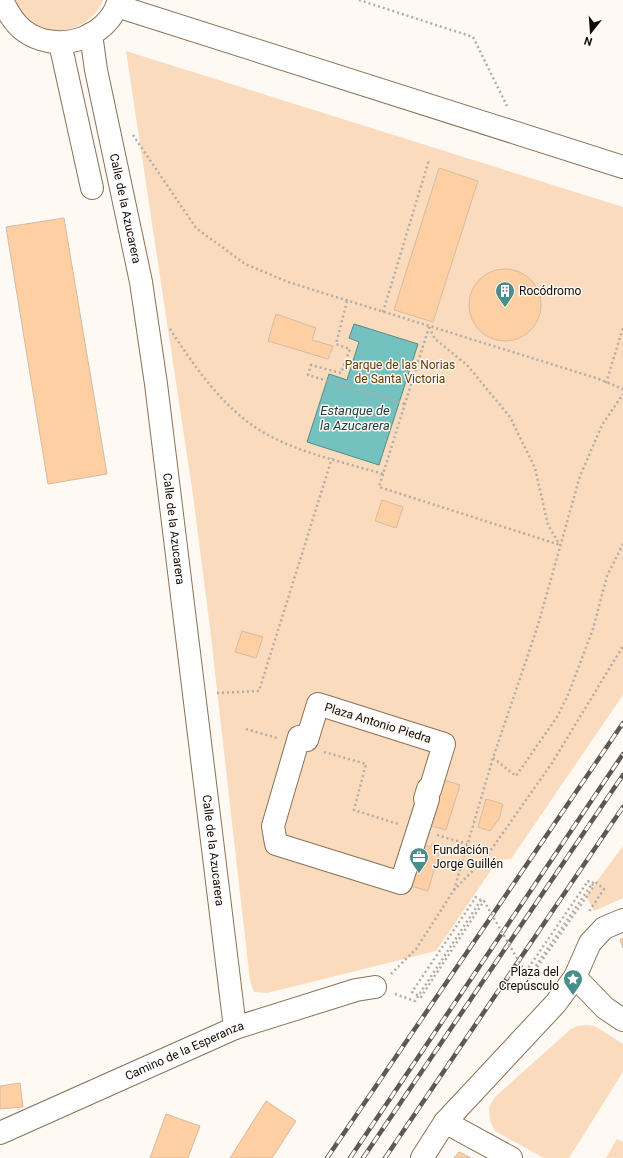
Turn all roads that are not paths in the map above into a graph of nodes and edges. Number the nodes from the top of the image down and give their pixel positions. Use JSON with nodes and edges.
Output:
{"nodes":[{"id":1,"x":2,"y":0,"type":"edge"},
{"id":2,"x":118,"y":3,"type":"edge"},
{"id":3,"x":91,"y":34,"type":"junction"},
{"id":4,"x":60,"y":42,"type":"junction"},
{"id":5,"x":623,"y":167,"type":"edge"},
{"id":6,"x":92,"y":188,"type":"dead end"},
{"id":7,"x":418,"y":830,"type":"joint"},
{"id":8,"x":613,"y":924,"type":"edge"},
{"id":9,"x":574,"y":977,"type":"junction"},
{"id":10,"x":375,"y":987,"type":"road end"},
{"id":11,"x":623,"y":1020,"type":"edge"},
{"id":12,"x":235,"y":1028,"type":"junction"},
{"id":13,"x":445,"y":1122,"type":"junction"},
{"id":14,"x":0,"y":1133,"type":"edge"},
{"id":15,"x":422,"y":1158,"type":"edge"},
{"id":16,"x":511,"y":1158,"type":"edge"}],
"edges":[{"from":1,"to":4,"type":"street"},
{"from":2,"to":3,"type":"street"},
{"from":2,"to":5,"type":"street"},
{"from":3,"to":4,"type":"street"},
{"from":3,"to":12,"type":"street","name":"Calle de la Azucarera"},
{"from":4,"to":6,"type":"street"},
{"from":7,"to":7,"type":"street","name":"Plaza Antonio Piedra"},
{"from":8,"to":9,"type":"street"},
{"from":9,"to":11,"type":"street"},
{"from":9,"to":13,"type":"street"},
{"from":10,"to":12,"type":"street","name":"Camino de la Esperanza"},
{"from":12,"to":14,"type":"street","name":"Camino de la Esperanza"},
{"from":13,"to":15,"type":"street"},
{"from":13,"to":16,"type":"street"}]}
